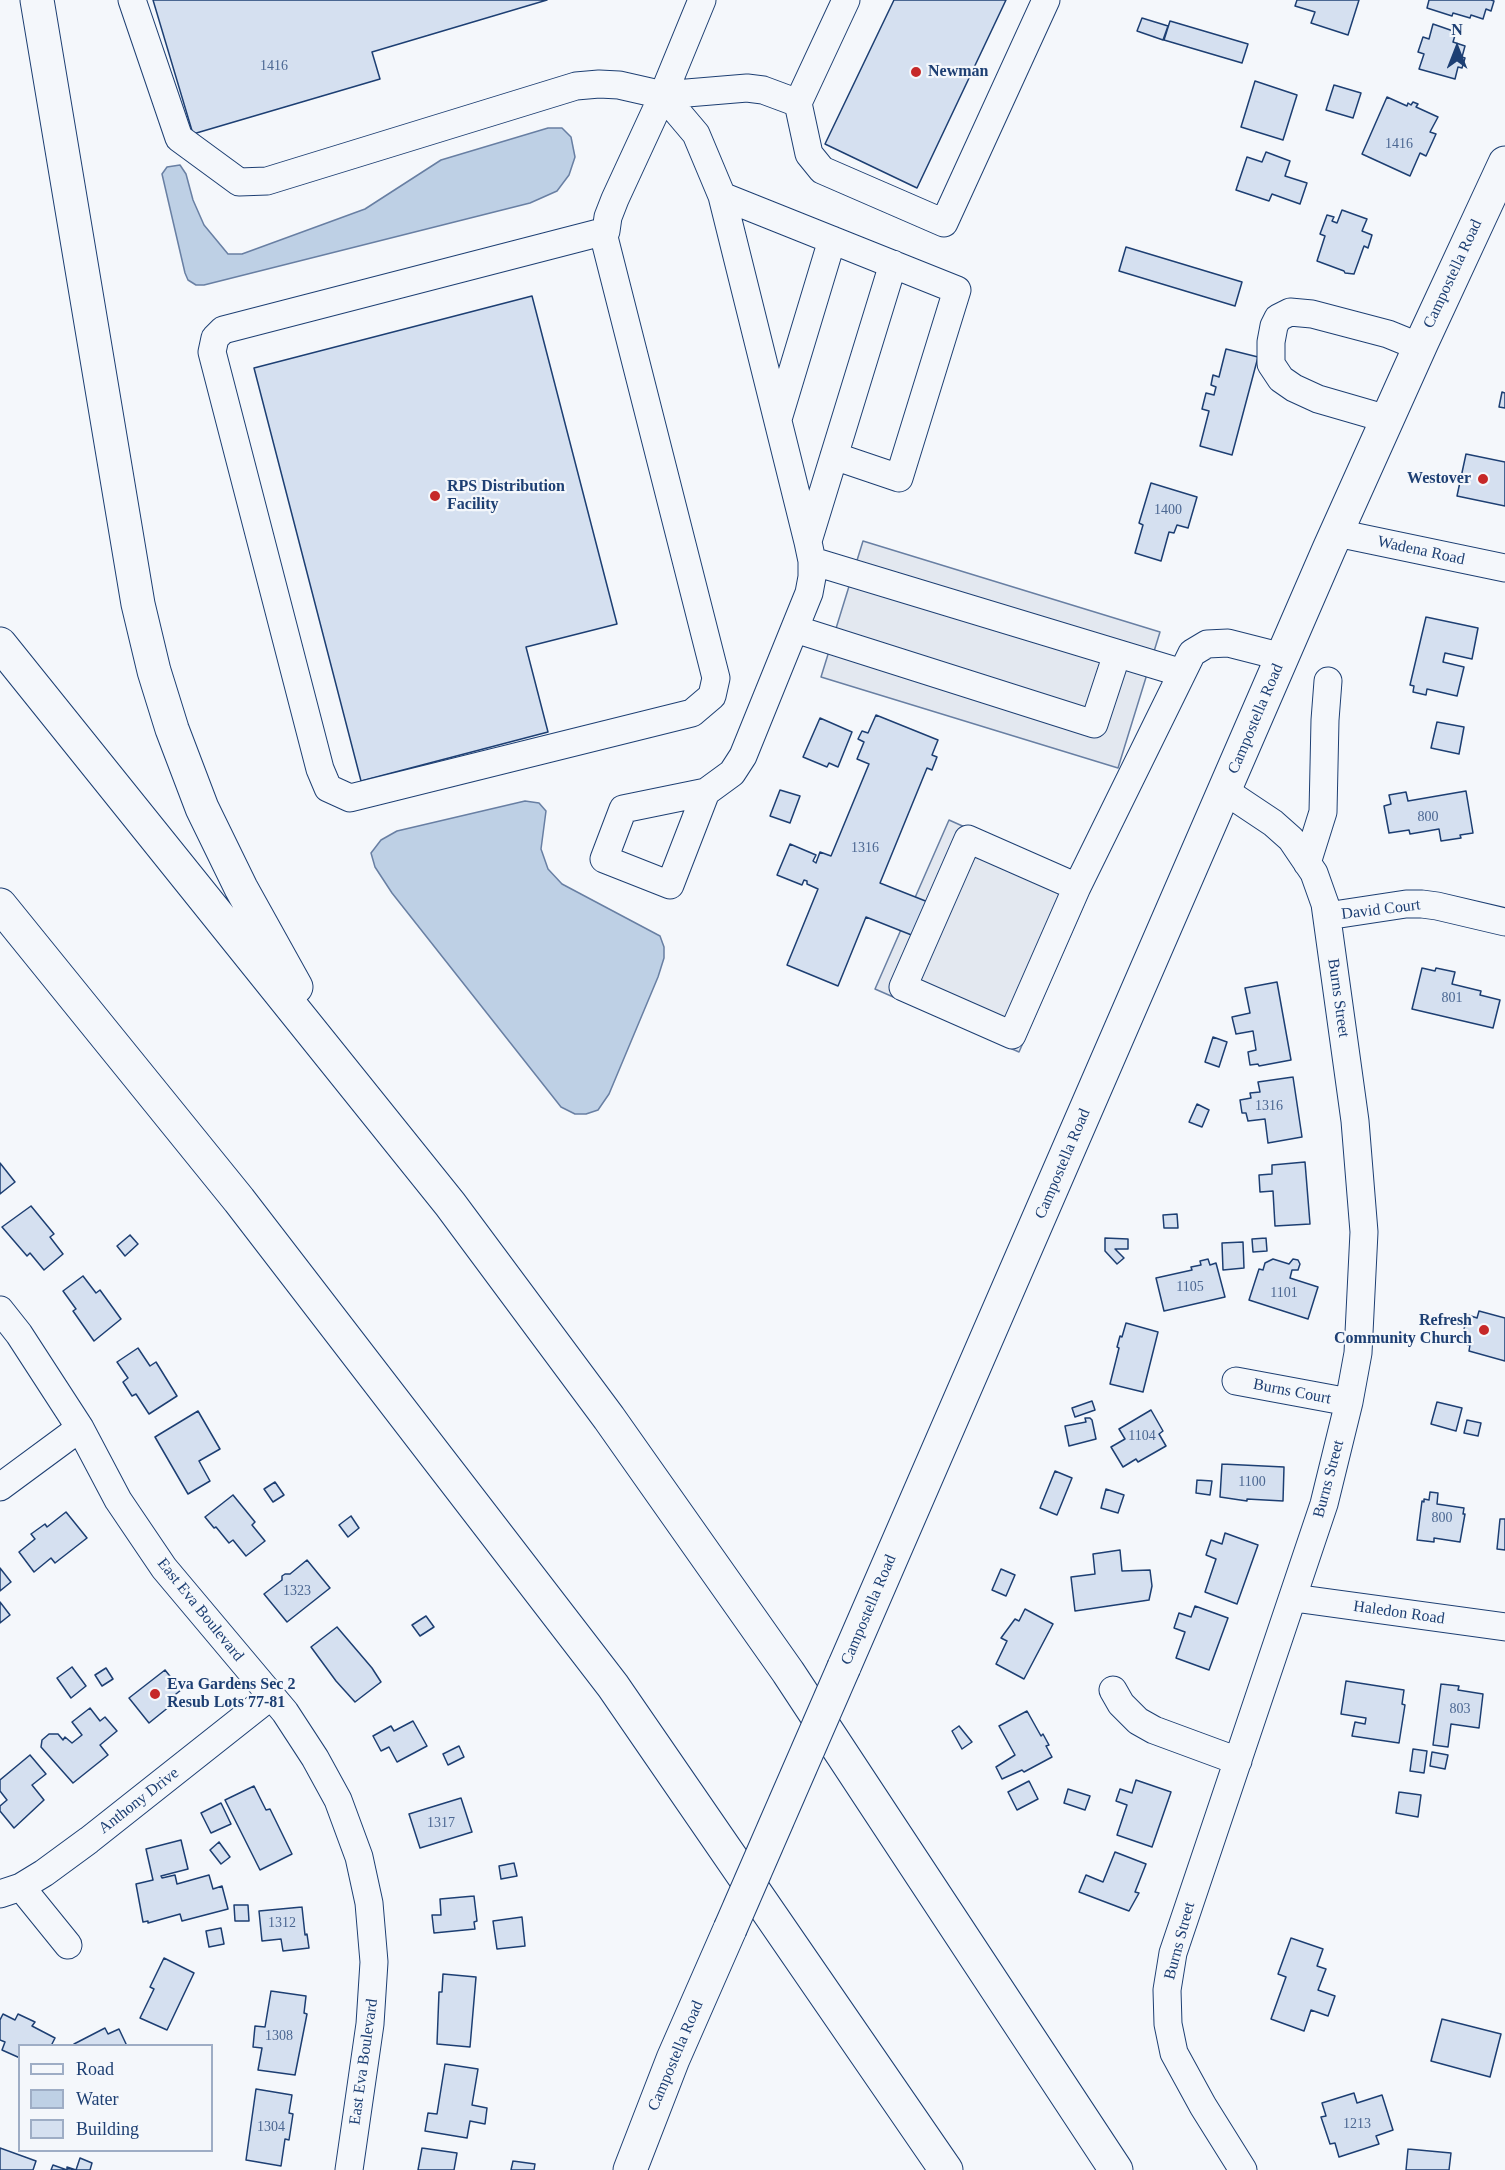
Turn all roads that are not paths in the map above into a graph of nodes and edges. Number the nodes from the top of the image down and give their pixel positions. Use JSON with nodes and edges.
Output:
{"nodes":[{"id":1,"x":37,"y":0,"type":"edge"},
{"id":2,"x":132,"y":0,"type":"edge"},
{"id":3,"x":702,"y":0,"type":"edge"},
{"id":4,"x":846,"y":0,"type":"edge"},
{"id":5,"x":1046,"y":0,"type":"edge"},
{"id":6,"x":663,"y":95,"type":"junction"},
{"id":7,"x":798,"y":103,"type":"junction"},
{"id":8,"x":1505,"y":163,"type":"edge"},
{"id":9,"x":722,"y":196,"type":"junction"},
{"id":10,"x":606,"y":231,"type":"junction"},
{"id":11,"x":832,"y":240,"type":"junction"},
{"id":12,"x":892,"y":264,"type":"junction"},
{"id":13,"x":1420,"y":347,"type":"junction"},
{"id":14,"x":1388,"y":419,"type":"junction"},
{"id":15,"x":778,"y":420,"type":"junction"},
{"id":16,"x":834,"y":456,"type":"junction"},
{"id":17,"x":1337,"y":533,"type":"junction"},
{"id":18,"x":810,"y":552,"type":"junction"},
{"id":19,"x":1505,"y":568,"type":"edge"},
{"id":20,"x":795,"y":629,"type":"junction"},
{"id":21,"x":0,"y":644,"type":"edge"},
{"id":22,"x":1117,"y":654,"type":"junction"},
{"id":23,"x":1283,"y":657,"type":"junction"},
{"id":24,"x":1182,"y":673,"type":"junction"},
{"id":25,"x":1328,"y":681,"type":"dead end"},
{"id":26,"x":1225,"y":791,"type":"junction"},
{"id":27,"x":706,"y":792,"type":"dead end"},
{"id":28,"x":1307,"y":863,"type":"junction"},
{"id":29,"x":1077,"y":886,"type":"junction"},
{"id":30,"x":0,"y":905,"type":"edge"},
{"id":31,"x":1327,"y":916,"type":"junction"},
{"id":32,"x":1505,"y":922,"type":"edge"},
{"id":33,"x":0,"y":928,"type":"edge"},
{"id":34,"x":341,"y":1067,"type":"junction"},
{"id":35,"x":239,"y":1200,"type":"junction"},
{"id":36,"x":0,"y":1310,"type":"edge"},
{"id":37,"x":1236,"y":1381,"type":"dead end"},
{"id":38,"x":1349,"y":1402,"type":"junction"},
{"id":39,"x":80,"y":1428,"type":"junction"},
{"id":40,"x":0,"y":1487,"type":"edge"},
{"id":41,"x":1294,"y":1598,"type":"junction"},
{"id":42,"x":1505,"y":1628,"type":"edge"},
{"id":43,"x":1113,"y":1690,"type":"dead end"},
{"id":44,"x":271,"y":1696,"type":"junction"},
{"id":45,"x":1238,"y":1761,"type":"junction"},
{"id":46,"x":10,"y":1890,"type":"edge"},
{"id":47,"x":68,"y":1945,"type":"dead end"},
{"id":48,"x":349,"y":2170,"type":"edge"},
{"id":49,"x":630,"y":2170,"type":"edge"},
{"id":50,"x":946,"y":2170,"type":"edge"},
{"id":51,"x":1116,"y":2170,"type":"edge"},
{"id":52,"x":1243,"y":2170,"type":"edge"}],
"edges":[{"from":1,"to":34,"type":"main road"},
{"from":2,"to":6,"type":"street"},
{"from":3,"to":6,"type":"street"},
{"from":4,"to":7,"type":"street"},
{"from":5,"to":7,"type":"street"},
{"from":6,"to":7,"type":"street"},
{"from":6,"to":9,"type":"street"},
{"from":6,"to":10,"type":"street"},
{"from":8,"to":13,"type":"main road","name":"Campostella Road"},
{"from":9,"to":11,"type":"street"},
{"from":9,"to":15,"type":"street"},
{"from":10,"to":10,"type":"street"},
{"from":11,"to":12,"type":"street"},
{"from":11,"to":15,"type":"street"},
{"from":12,"to":16,"type":"street"},
{"from":12,"to":16,"type":"street"},
{"from":13,"to":14,"type":"main road","name":"Campostella Road"},
{"from":13,"to":14,"type":"street"},
{"from":14,"to":17,"type":"main road","name":"Campostella Road"},
{"from":15,"to":18,"type":"street"},
{"from":16,"to":18,"type":"street"},
{"from":17,"to":19,"type":"street","name":"Wadena Road"},
{"from":17,"to":23,"type":"main road","name":"Campostella Road"},
{"from":18,"to":20,"type":"street"},
{"from":18,"to":22,"type":"street"},
{"from":20,"to":22,"type":"street"},
{"from":20,"to":27,"type":"street"},
{"from":21,"to":34,"type":"main road"},
{"from":22,"to":24,"type":"street"},
{"from":23,"to":24,"type":"street"},
{"from":23,"to":26,"type":"main road","name":"Campostella Road"},
{"from":24,"to":29,"type":"street"},
{"from":25,"to":28,"type":"street"},
{"from":26,"to":28,"type":"street","name":"Burns Street"},
{"from":26,"to":49,"type":"main road","name":"Campostella Road","bridge":true},
{"from":28,"to":31,"type":"street","name":"Burns Street"},
{"from":29,"to":29,"type":"street"},
{"from":30,"to":35,"type":"main road"},
{"from":31,"to":32,"type":"street","name":"David Court"},
{"from":31,"to":38,"type":"street","name":"Burns Street"},
{"from":33,"to":35,"type":"main road"},
{"from":34,"to":51,"type":"main road"},
{"from":35,"to":50,"type":"main road"},
{"from":36,"to":39,"type":"street","name":"East Eva Boulevard"},
{"from":37,"to":38,"type":"street","name":"Burns Court"},
{"from":38,"to":41,"type":"street","name":"Burns Street"},
{"from":39,"to":40,"type":"street"},
{"from":39,"to":44,"type":"street","name":"East Eva Boulevard"},
{"from":41,"to":42,"type":"street","name":"Haledon Road"},
{"from":41,"to":45,"type":"street","name":"Burns Street"},
{"from":43,"to":45,"type":"street"},
{"from":44,"to":46,"type":"street","name":"Anthony Drive"},
{"from":44,"to":48,"type":"street","name":"East Eva Boulevard"},
{"from":45,"to":52,"type":"street","name":"Burns Street"},
{"from":46,"to":47,"type":"street"}]}
